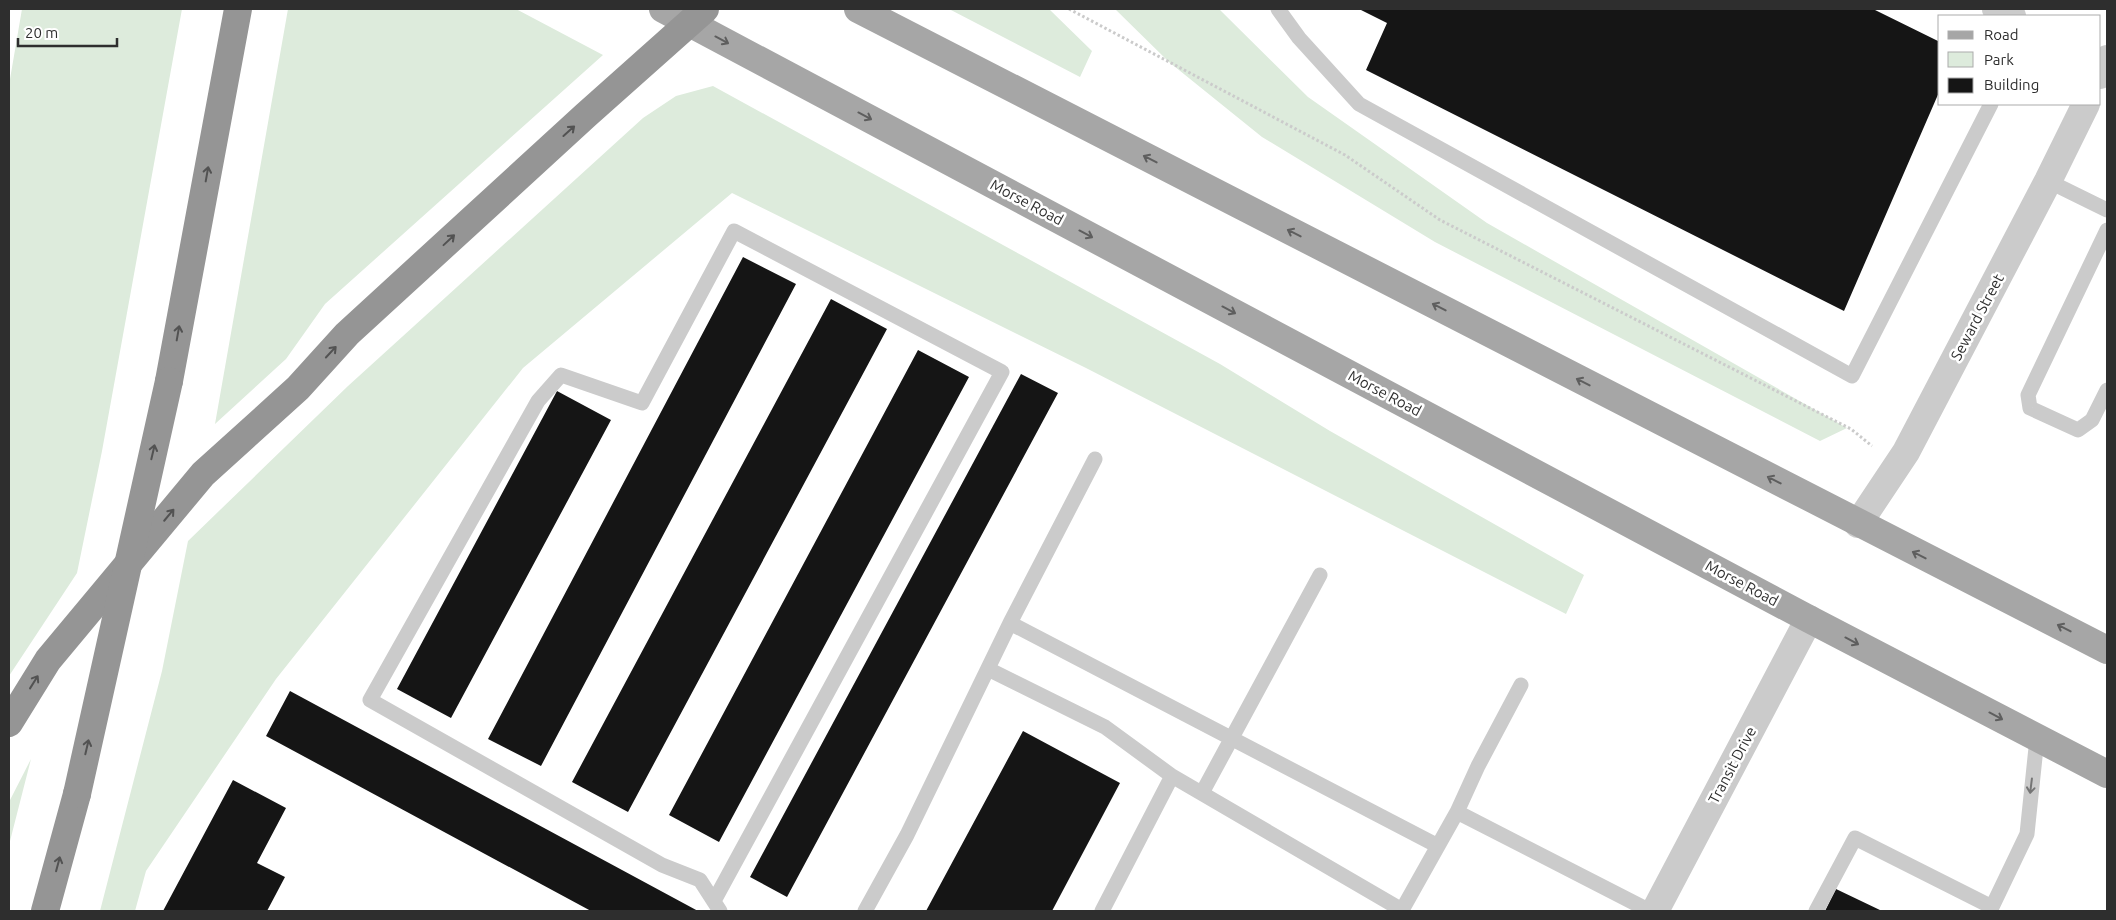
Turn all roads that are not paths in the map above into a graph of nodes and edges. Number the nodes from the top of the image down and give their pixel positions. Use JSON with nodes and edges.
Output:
{"nodes":[{"id":1,"x":238,"y":9,"type":"edge"},
{"id":2,"x":663,"y":9,"type":"edge"},
{"id":3,"x":858,"y":9,"type":"edge"},
{"id":4,"x":1278,"y":9,"type":"edge"},
{"id":5,"x":1996,"y":9,"type":"edge"},
{"id":6,"x":2010,"y":15,"type":"edge"},
{"id":7,"x":698,"y":16,"type":"edge"},
{"id":8,"x":1989,"y":105,"type":"edge"},
{"id":9,"x":2086,"y":105,"type":"edge"},
{"id":10,"x":2048,"y":181,"type":"junction"},
{"id":11,"x":2107,"y":210,"type":"edge"},
{"id":12,"x":2107,"y":230,"type":"edge"},
{"id":13,"x":2107,"y":390,"type":"edge"},
{"id":14,"x":1095,"y":459,"type":"dead end"},
{"id":15,"x":1858,"y":524,"type":"junction"},
{"id":16,"x":1320,"y":575,"type":"dead end"},
{"id":17,"x":1809,"y":619,"type":"junction"},
{"id":18,"x":1010,"y":623,"type":"junction"},
{"id":19,"x":2107,"y":650,"type":"edge"},
{"id":20,"x":988,"y":669,"type":"junction"},
{"id":21,"x":1521,"y":684,"type":"dead end"},
{"id":22,"x":9,"y":723,"type":"edge"},
{"id":23,"x":1232,"y":737,"type":"junction"},
{"id":24,"x":2037,"y":738,"type":"junction"},
{"id":25,"x":2107,"y":774,"type":"edge"},
{"id":26,"x":1172,"y":776,"type":"junction"},
{"id":27,"x":1202,"y":793,"type":"junction"},
{"id":28,"x":1457,"y":812,"type":"junction"},
{"id":29,"x":1438,"y":846,"type":"junction"},
{"id":30,"x":717,"y":906,"type":"edge"},
{"id":31,"x":45,"y":911,"type":"edge"},
{"id":32,"x":865,"y":911,"type":"edge"},
{"id":33,"x":1102,"y":911,"type":"edge"},
{"id":34,"x":1650,"y":911,"type":"edge"},
{"id":35,"x":1655,"y":911,"type":"edge"},
{"id":36,"x":1816,"y":911,"type":"edge"}],
"edges":[{"from":31,"to":1,"type":"highway","one_way":true,"bridge":true},
{"from":2,"to":7,"type":"main road","name":"Morse Road"},
{"from":15,"to":3,"type":"main road","one_way":true},
{"from":4,"to":8,"type":"lane"},
{"from":5,"to":6,"type":"street"},
{"from":7,"to":17,"type":"main road","name":"Morse Road","one_way":true},
{"from":22,"to":7,"type":"highway","one_way":true},
{"from":9,"to":10,"type":"street","name":"Seward Street"},
{"from":10,"to":11,"type":"lane"},
{"from":10,"to":15,"type":"street","name":"Seward Street"},
{"from":12,"to":13,"type":"lane"},
{"from":14,"to":18,"type":"lane"},
{"from":19,"to":15,"type":"main road","one_way":true},
{"from":16,"to":23,"type":"lane"},
{"from":17,"to":24,"type":"main road","name":"Morse Road","one_way":true},
{"from":17,"to":35,"type":"street","name":"Transit Drive"},
{"from":18,"to":20,"type":"lane"},
{"from":18,"to":23,"type":"lane"},
{"from":20,"to":26,"type":"lane"},
{"from":20,"to":32,"type":"lane"},
{"from":21,"to":28,"type":"lane"},
{"from":23,"to":27,"type":"lane"},
{"from":23,"to":29,"type":"lane"},
{"from":24,"to":25,"type":"main road","name":"Morse Road"},
{"from":24,"to":36,"type":"lane","one_way":true},
{"from":26,"to":27,"type":"lane"},
{"from":26,"to":33,"type":"lane"},
{"from":27,"to":29,"type":"lane"},
{"from":28,"to":29,"type":"lane"},
{"from":28,"to":34,"type":"lane"},
{"from":30,"to":30,"type":"lane"}]}
